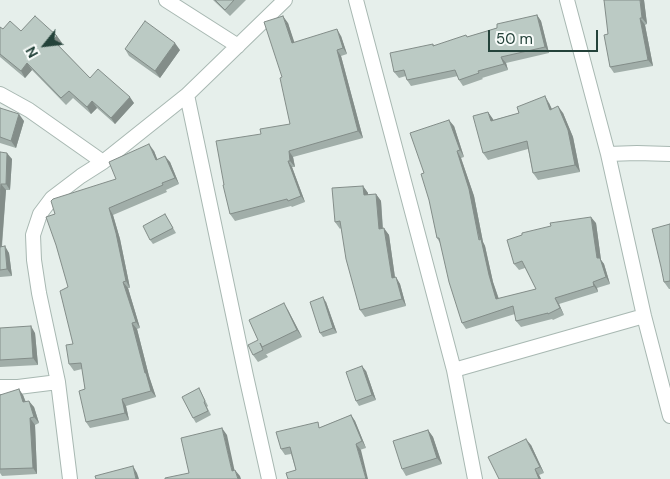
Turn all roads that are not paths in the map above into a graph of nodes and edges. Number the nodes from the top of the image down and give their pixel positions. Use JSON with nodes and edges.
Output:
{"nodes":[{"id":1,"x":166,"y":0,"type":"edge"},
{"id":2,"x":285,"y":0,"type":"edge"},
{"id":3,"x":356,"y":0,"type":"edge"},
{"id":4,"x":567,"y":0,"type":"edge"},
{"id":5,"x":238,"y":46,"type":"junction"},
{"id":6,"x":0,"y":94,"type":"edge"},
{"id":7,"x":188,"y":95,"type":"junction"},
{"id":8,"x":608,"y":154,"type":"junction"},
{"id":9,"x":670,"y":154,"type":"edge"},
{"id":10,"x":103,"y":162,"type":"junction"},
{"id":11,"x":644,"y":316,"type":"junction"},
{"id":12,"x":454,"y":370,"type":"junction"},
{"id":13,"x":58,"y":382,"type":"junction"},
{"id":14,"x":0,"y":386,"type":"edge"},
{"id":15,"x":670,"y":416,"type":"edge"},
{"id":16,"x":70,"y":479,"type":"edge"},
{"id":17,"x":269,"y":479,"type":"edge"},
{"id":18,"x":475,"y":479,"type":"edge"}],
"edges":[{"from":1,"to":5,"type":"street"},
{"from":2,"to":5,"type":"street"},
{"from":3,"to":12,"type":"street"},
{"from":4,"to":8,"type":"street"},
{"from":5,"to":7,"type":"street"},
{"from":6,"to":10,"type":"street"},
{"from":7,"to":10,"type":"street"},
{"from":7,"to":17,"type":"street"},
{"from":8,"to":9,"type":"street"},
{"from":8,"to":11,"type":"street"},
{"from":10,"to":13,"type":"street"},
{"from":11,"to":12,"type":"street"},
{"from":11,"to":15,"type":"street"},
{"from":12,"to":18,"type":"street"},
{"from":13,"to":14,"type":"street"},
{"from":13,"to":16,"type":"street"}]}
